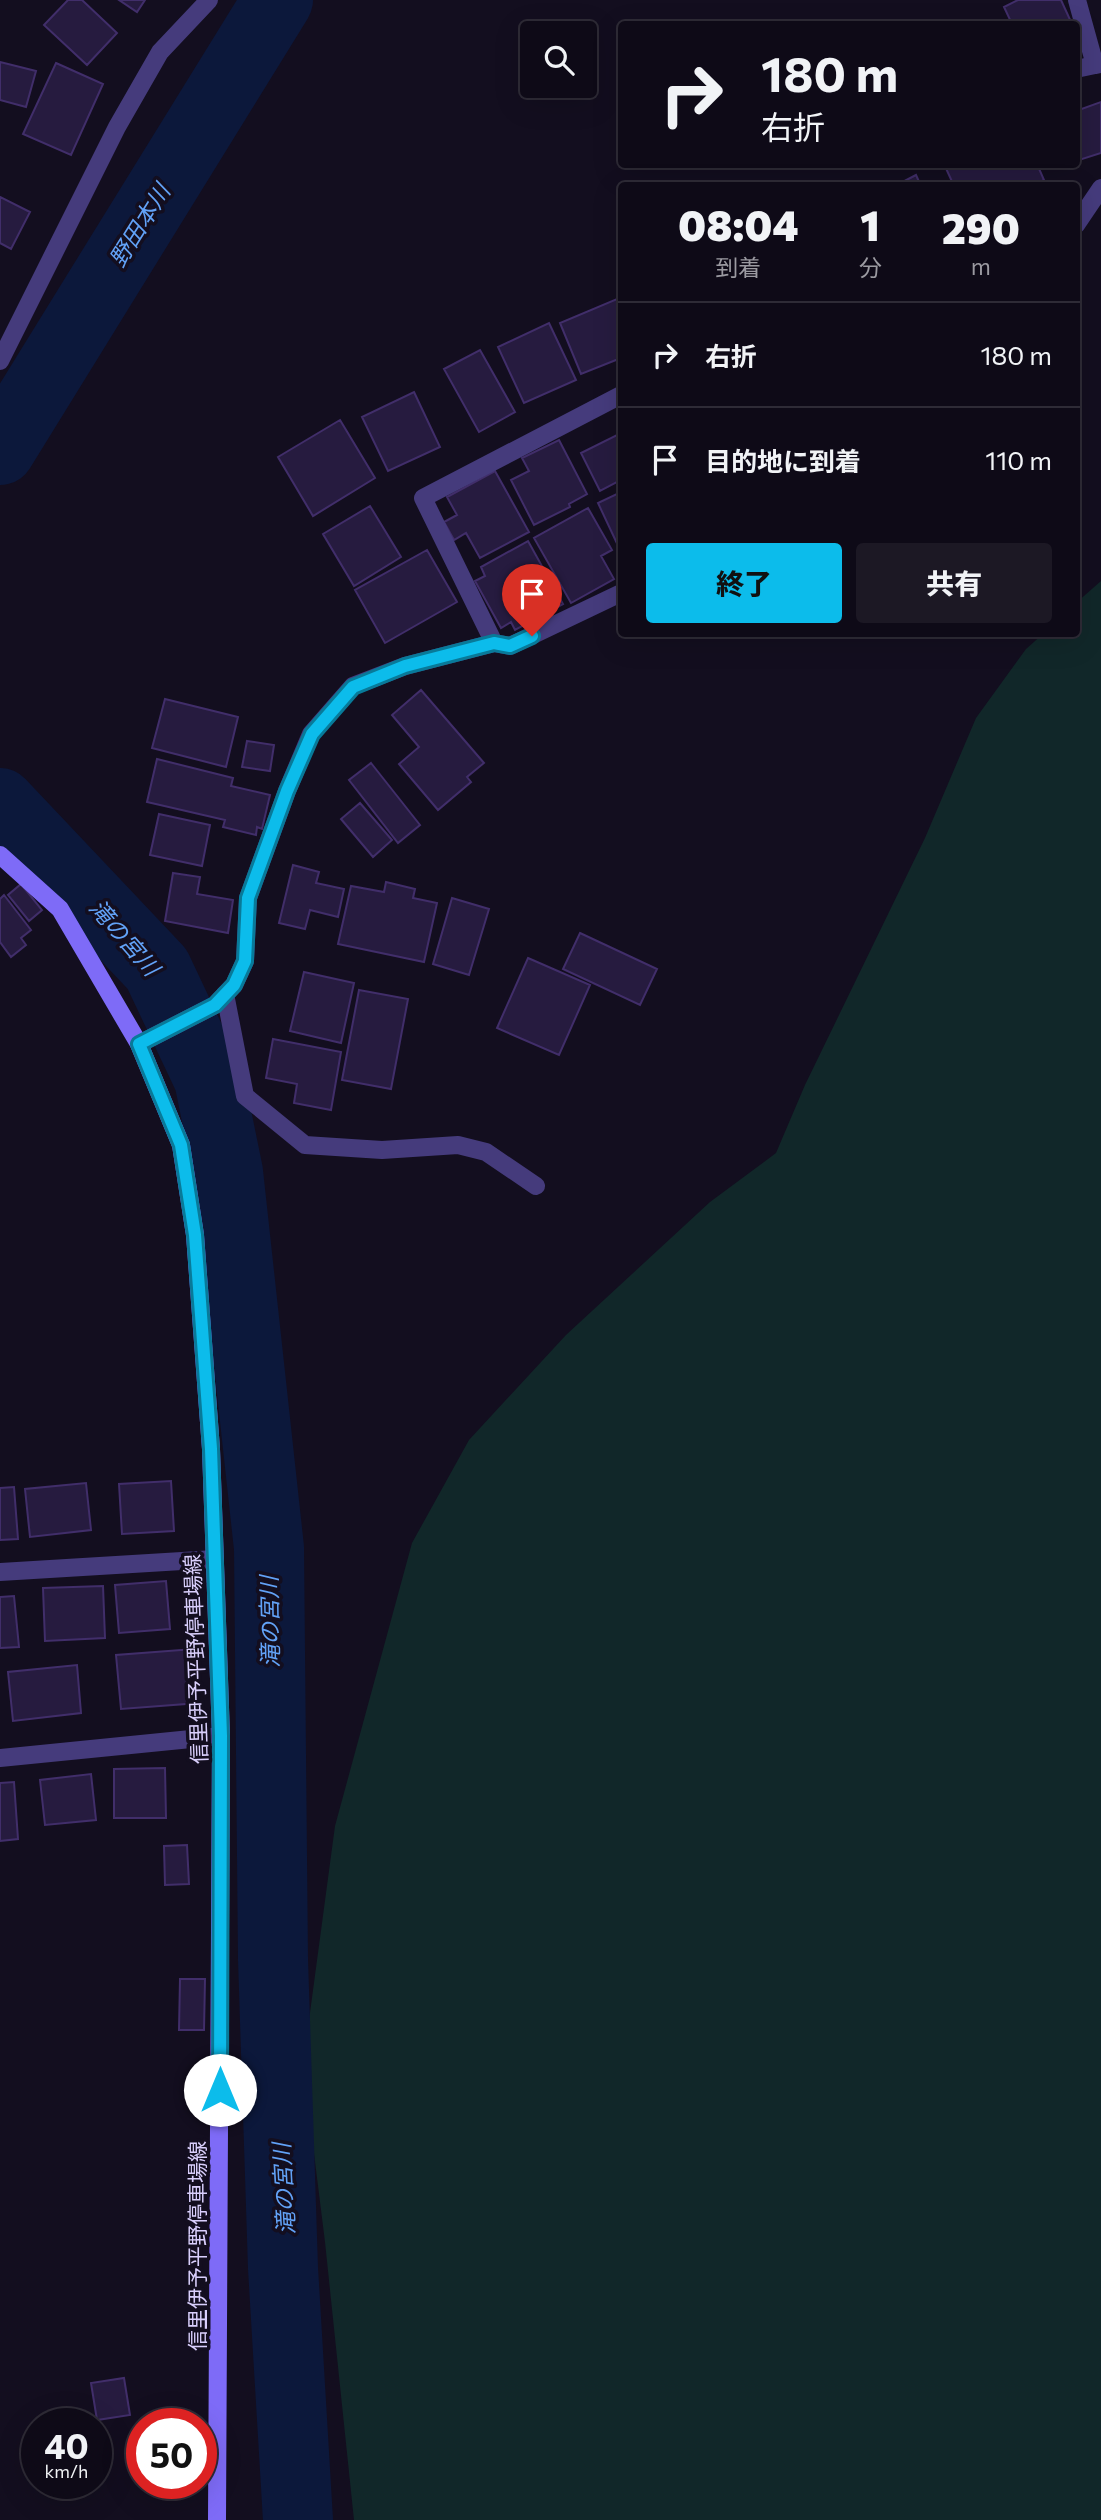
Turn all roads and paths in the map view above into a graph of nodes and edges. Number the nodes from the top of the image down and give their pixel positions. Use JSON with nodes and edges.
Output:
{"nodes":[{"id":1,"x":209,"y":0,"type":"edge"},
{"id":2,"x":1077,"y":0,"type":"edge"},
{"id":3,"x":1098,"y":64,"type":"edge"},
{"id":4,"x":1080,"y":68,"type":"edge"},
{"id":5,"x":1101,"y":188,"type":"edge"},
{"id":6,"x":1080,"y":219,"type":"edge"},
{"id":7,"x":0,"y":361,"type":"edge"},
{"id":8,"x":618,"y":397,"type":"edge"},
{"id":9,"x":618,"y":594,"type":"edge"},
{"id":10,"x":494,"y":643,"type":"junction"},
{"id":11,"x":0,"y":855,"type":"edge"},
{"id":12,"x":220,"y":1000,"type":"junction"},
{"id":13,"x":145,"y":1040,"type":"junction"},
{"id":14,"x":536,"y":1186,"type":"dead end"},
{"id":15,"x":215,"y":1559,"type":"junction"},
{"id":16,"x":0,"y":1573,"type":"edge"},
{"id":17,"x":221,"y":1736,"type":"junction"},
{"id":18,"x":0,"y":1758,"type":"edge"},
{"id":19,"x":217,"y":2520,"type":"edge"}],
"edges":[{"from":1,"to":7,"type":"street"},
{"from":2,"to":3,"type":"street"},
{"from":3,"to":4,"type":"street"},
{"from":5,"to":6,"type":"street"},
{"from":8,"to":10,"type":"street"},
{"from":9,"to":10,"type":"street"},
{"from":10,"to":12,"type":"street"},
{"from":11,"to":13,"type":"main road","name":"信里伊予平野停車場線"},
{"from":12,"to":13,"type":"street"},
{"from":12,"to":14,"type":"street"},
{"from":13,"to":15,"type":"main road","name":"信里伊予平野停車場線"},
{"from":15,"to":16,"type":"street"},
{"from":15,"to":17,"type":"main road","name":"信里伊予平野停車場線"},
{"from":17,"to":18,"type":"street"},
{"from":17,"to":19,"type":"main road","name":"信里伊予平野停車場線"}]}
